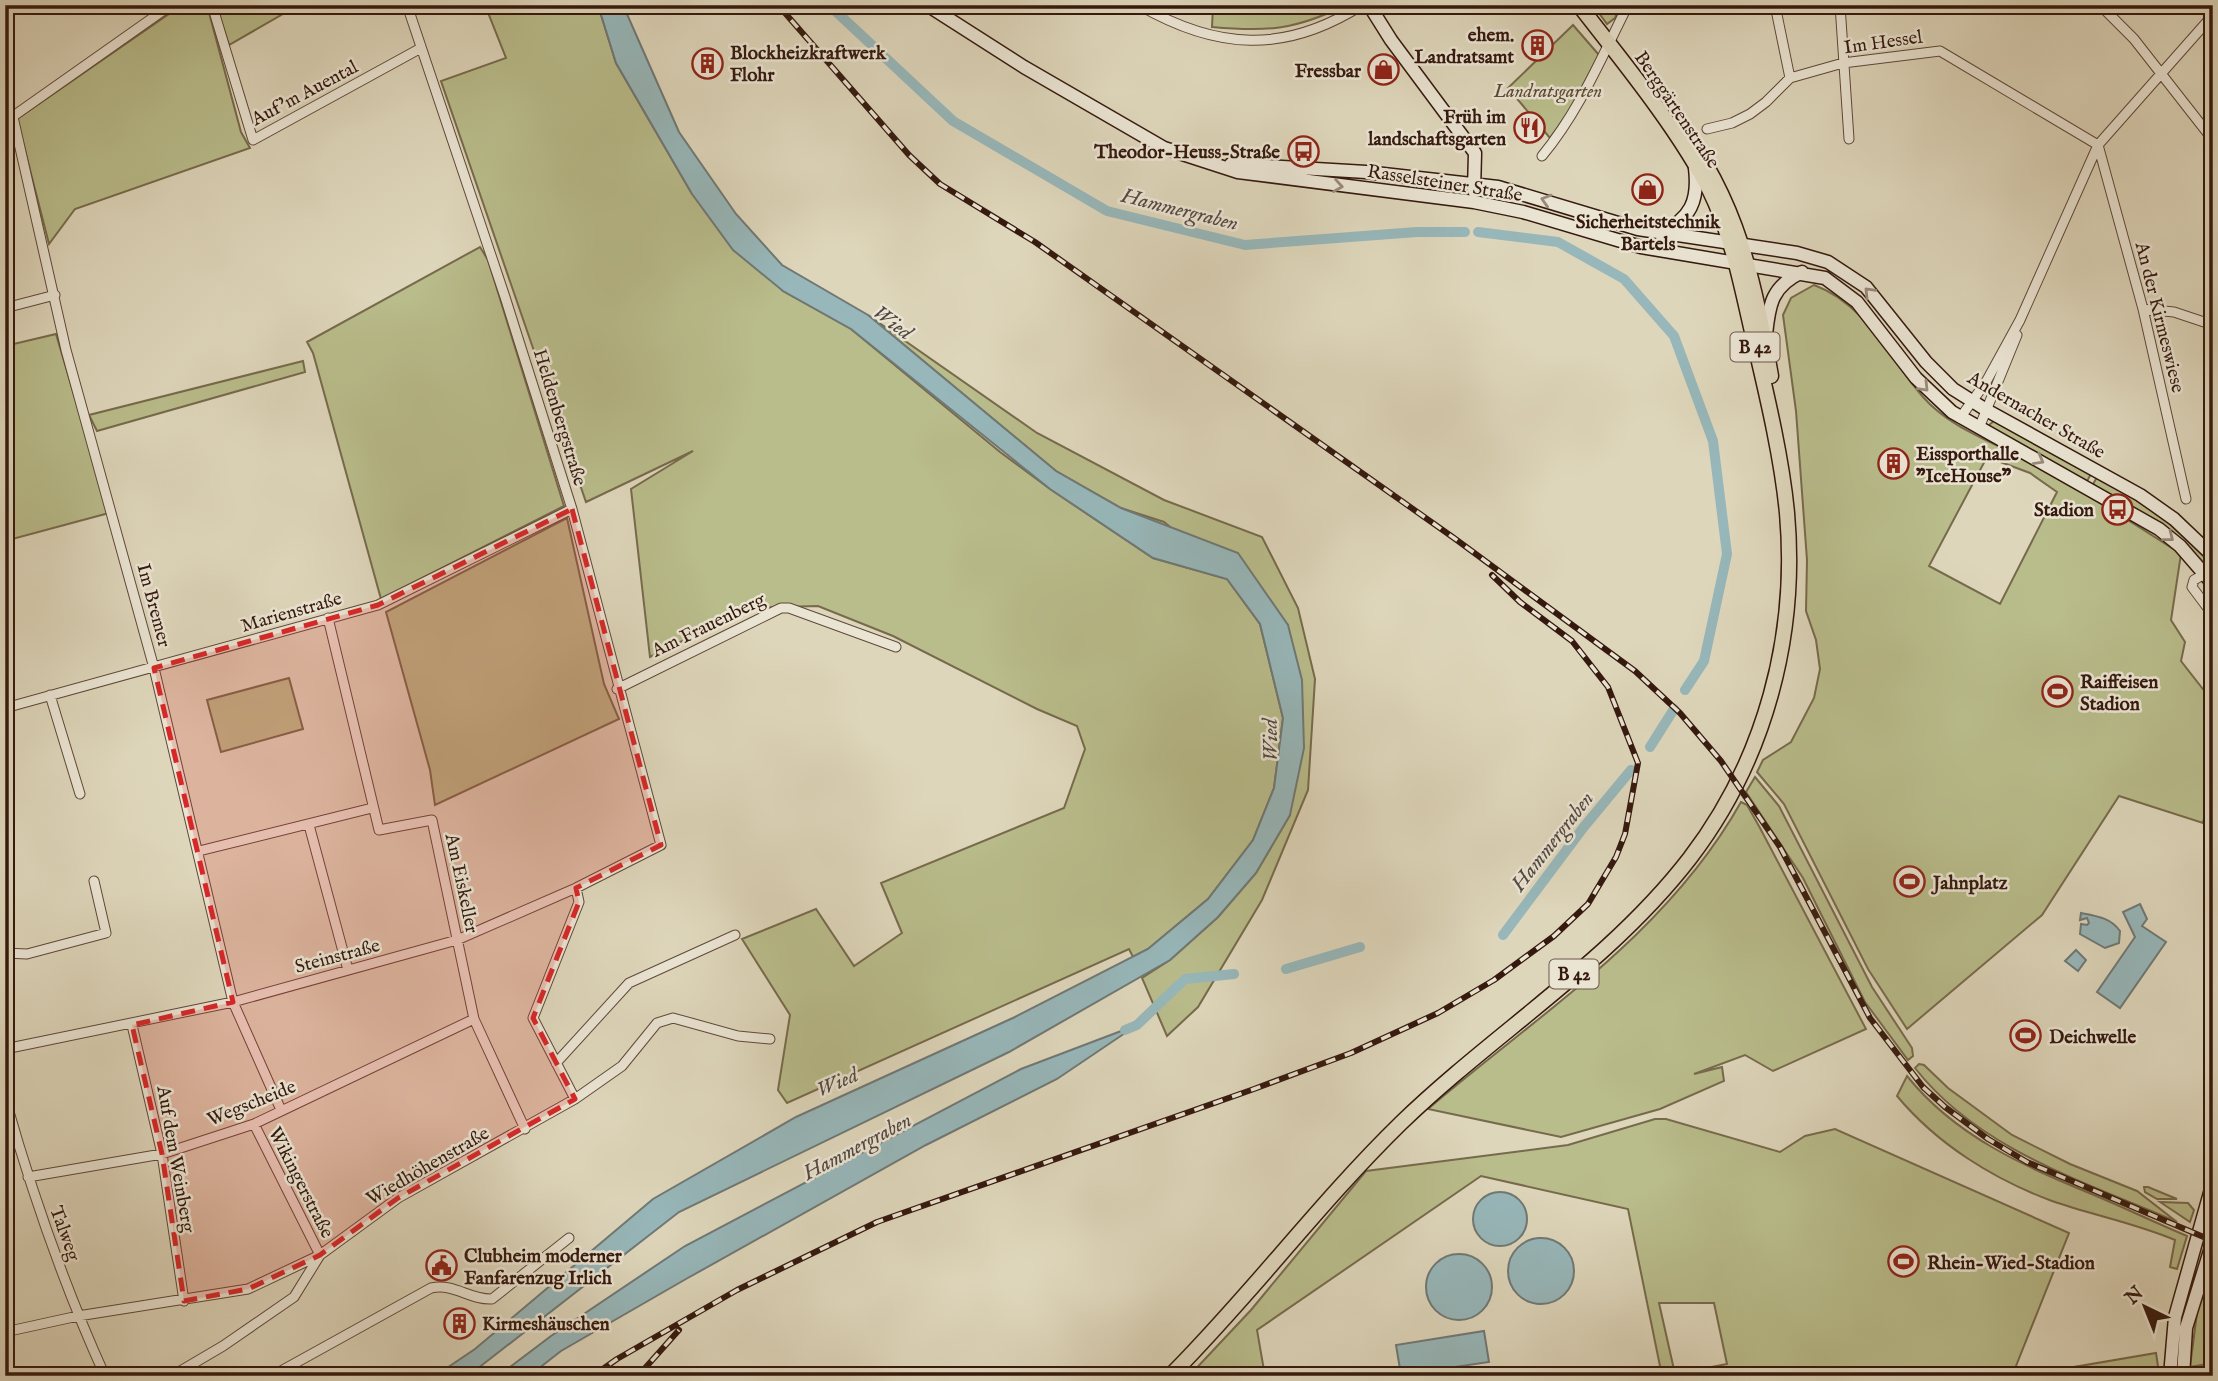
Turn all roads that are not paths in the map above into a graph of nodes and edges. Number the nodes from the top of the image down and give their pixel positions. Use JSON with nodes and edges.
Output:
{"nodes":[{"id":1,"x":171,"y":5,"type":"edge"},
{"id":2,"x":212,"y":5,"type":"edge"},
{"id":3,"x":407,"y":5,"type":"edge"},
{"id":4,"x":927,"y":5,"type":"edge"},
{"id":5,"x":1139,"y":5,"type":"edge"},
{"id":6,"x":1362,"y":5,"type":"edge"},
{"id":7,"x":1369,"y":5,"type":"edge"},
{"id":8,"x":1579,"y":5,"type":"edge"},
{"id":9,"x":1628,"y":5,"type":"edge"},
{"id":10,"x":1775,"y":5,"type":"edge"},
{"id":11,"x":1840,"y":5,"type":"edge"},
{"id":12,"x":2100,"y":5,"type":"edge"},
{"id":13,"x":2213,"y":15,"type":"edge"},
{"id":14,"x":1608,"y":43,"type":"junction"},
{"id":15,"x":421,"y":48,"type":"junction"},
{"id":16,"x":1618,"y":55,"type":"junction"},
{"id":17,"x":1843,"y":63,"type":"junction"},
{"id":18,"x":2161,"y":77,"type":"junction"},
{"id":19,"x":1790,"y":78,"type":"junction"},
{"id":20,"x":5,"y":105,"type":"edge"},
{"id":21,"x":9,"y":120,"type":"edge"},
{"id":22,"x":1707,"y":129,"type":"dead end"},
{"id":23,"x":1849,"y":139,"type":"dead end"},
{"id":24,"x":2213,"y":140,"type":"edge"},
{"id":25,"x":2098,"y":145,"type":"junction"},
{"id":26,"x":1542,"y":156,"type":"dead end"},
{"id":27,"x":1217,"y":164,"type":"junction"},
{"id":28,"x":1695,"y":164,"type":"junction"},
{"id":29,"x":1474,"y":183,"type":"junction"},
{"id":30,"x":1474,"y":202,"type":"junction"},
{"id":31,"x":1660,"y":234,"type":"junction"},
{"id":32,"x":1738,"y":246,"type":"junction"},
{"id":33,"x":1742,"y":264,"type":"junction"},
{"id":34,"x":1802,"y":272,"type":"junction"},
{"id":35,"x":55,"y":295,"type":"junction"},
{"id":36,"x":5,"y":308,"type":"edge"},
{"id":37,"x":2143,"y":309,"type":"junction"},
{"id":38,"x":2020,"y":320,"type":"junction"},
{"id":39,"x":2213,"y":325,"type":"edge"},
{"id":40,"x":1765,"y":342,"type":"junction"},
{"id":41,"x":1972,"y":402,"type":"junction"},
{"id":42,"x":1988,"y":411,"type":"junction"},
{"id":43,"x":1960,"y":418,"type":"junction"},
{"id":44,"x":1979,"y":428,"type":"junction"},
{"id":45,"x":1784,"y":492,"type":"junction"},
{"id":46,"x":2186,"y":499,"type":"dead end"},
{"id":47,"x":572,"y":509,"type":"junction"},
{"id":48,"x":2213,"y":556,"type":"edge"},
{"id":49,"x":2208,"y":570,"type":"edge"},
{"id":50,"x":2213,"y":584,"type":"edge"},
{"id":51,"x":2213,"y":615,"type":"edge"},
{"id":52,"x":328,"y":618,"type":"junction"},
{"id":53,"x":896,"y":647,"type":"dead end"},
{"id":54,"x":154,"y":668,"type":"junction"},
{"id":55,"x":617,"y":689,"type":"junction"},
{"id":56,"x":50,"y":695,"type":"junction"},
{"id":57,"x":5,"y":708,"type":"edge"},
{"id":58,"x":80,"y":794,"type":"dead end"},
{"id":59,"x":372,"y":808,"type":"junction"},
{"id":60,"x":309,"y":825,"type":"junction"},
{"id":61,"x":661,"y":845,"type":"joint"},
{"id":62,"x":199,"y":851,"type":"junction"},
{"id":63,"x":94,"y":881,"type":"dead end"},
{"id":64,"x":576,"y":888,"type":"junction"},
{"id":65,"x":735,"y":935,"type":"dead end"},
{"id":66,"x":457,"y":940,"type":"junction"},
{"id":67,"x":5,"y":953,"type":"edge"},
{"id":68,"x":348,"y":970,"type":"junction"},
{"id":69,"x":233,"y":1002,"type":"junction"},
{"id":70,"x":474,"y":1019,"type":"junction"},
{"id":71,"x":132,"y":1025,"type":"junction"},
{"id":72,"x":769,"y":1039,"type":"dead end"},
{"id":73,"x":5,"y":1049,"type":"edge"},
{"id":74,"x":556,"y":1063,"type":"junction"},
{"id":75,"x":5,"y":1098,"type":"edge"},
{"id":76,"x":575,"y":1099,"type":"junction"},
{"id":77,"x":281,"y":1110,"type":"junction"},
{"id":78,"x":254,"y":1124,"type":"junction"},
{"id":79,"x":525,"y":1129,"type":"junction"},
{"id":80,"x":162,"y":1154,"type":"junction"},
{"id":81,"x":28,"y":1177,"type":"junction"},
{"id":82,"x":2213,"y":1182,"type":"edge"},
{"id":83,"x":569,"y":1238,"type":"dead end"},
{"id":84,"x":2213,"y":1241,"type":"edge"},
{"id":85,"x":320,"y":1255,"type":"junction"},
{"id":86,"x":184,"y":1301,"type":"junction"},
{"id":87,"x":78,"y":1316,"type":"junction"},
{"id":88,"x":5,"y":1332,"type":"edge"},
{"id":89,"x":105,"y":1376,"type":"edge"},
{"id":90,"x":172,"y":1376,"type":"edge"},
{"id":91,"x":272,"y":1376,"type":"edge"},
{"id":92,"x":1170,"y":1376,"type":"edge"},
{"id":93,"x":2170,"y":1376,"type":"edge"},
{"id":94,"x":2183,"y":1376,"type":"edge"}],
"edges":[{"from":1,"to":21,"type":"street"},
{"from":2,"to":15,"type":"street","name":"Auf'm Auental"},
{"from":3,"to":15,"type":"street","name":"Heldenbergstraße"},
{"from":4,"to":27,"type":"street","name":"Rasselsteiner Straße"},
{"from":5,"to":6,"type":"street"},
{"from":7,"to":29,"type":"street"},
{"from":8,"to":14,"type":"main road","name":"Berggärtenstraße","number":"B 42"},
{"from":9,"to":14,"type":"street"},
{"from":10,"to":19,"type":"street"},
{"from":11,"to":17,"type":"street"},
{"from":12,"to":18,"type":"street"},
{"from":13,"to":18,"type":"street"},
{"from":14,"to":16,"type":"main road","name":"Berggärtenstraße","number":"B 42"},
{"from":14,"to":26,"type":"street"},
{"from":15,"to":47,"type":"street","name":"Heldenbergstraße"},
{"from":16,"to":28,"type":"main road","name":"Berggärtenstraße","number":"B 42"},
{"from":16,"to":32,"type":"main road","name":"Berggärtenstraße","number":"B 42"},
{"from":17,"to":19,"type":"street","name":"Im Hessel"},
{"from":17,"to":23,"type":"street"},
{"from":17,"to":25,"type":"street","name":"Im Hessel"},
{"from":18,"to":24,"type":"street"},
{"from":18,"to":25,"type":"street"},
{"from":19,"to":22,"type":"street","name":"Im Hessel"},
{"from":20,"to":21,"type":"street","name":"Im Bremer"},
{"from":21,"to":35,"type":"street","name":"Im Bremer"},
{"from":25,"to":37,"type":"street","name":"An der Kirmeswiese"},
{"from":25,"to":38,"type":"street"},
{"from":27,"to":29,"type":"street","name":"Rasselsteiner Straße"},
{"from":27,"to":30,"type":"street","name":"Rasselsteiner Straße","one_way":true},
{"from":28,"to":31,"type":"street"},
{"from":28,"to":32,"type":"main road","name":"Berggärtenstraße","number":"B 42"},
{"from":29,"to":30,"type":"street"},
{"from":31,"to":29,"type":"street","name":"Rasselsteiner Straße","one_way":true},
{"from":30,"to":33,"type":"street","name":"Rasselsteiner Straße"},
{"from":31,"to":32,"type":"street","name":"Rasselsteiner Straße"},
{"from":32,"to":33,"type":"main road","name":"Berggärtenstraße","number":"B 42"},
{"from":41,"to":32,"type":"street","name":"Andernacher Straße","one_way":true},
{"from":33,"to":34,"type":"street","name":"Andernacher Straße"},
{"from":33,"to":40,"type":"main road","number":"B 42"},
{"from":33,"to":45,"type":"main road","number":"B 42"},
{"from":34,"to":40,"type":"street"},
{"from":34,"to":43,"type":"street","name":"Andernacher Straße","one_way":true},
{"from":35,"to":36,"type":"street"},
{"from":35,"to":54,"type":"street","name":"Im Bremer"},
{"from":37,"to":39,"type":"street"},
{"from":37,"to":46,"type":"street","name":"An der Kirmeswiese"},
{"from":38,"to":41,"type":"street"},
{"from":38,"to":42,"type":"street"},
{"from":40,"to":45,"type":"main road","number":"B 42"},
{"from":41,"to":42,"type":"street","name":"Andernacher Straße"},
{"from":41,"to":43,"type":"street"},
{"from":42,"to":44,"type":"street"},
{"from":42,"to":48,"type":"street","name":"Andernacher Straße"},
{"from":43,"to":44,"type":"street","name":"Andernacher Straße"},
{"from":44,"to":49,"type":"street","name":"Andernacher Straße","one_way":true},
{"from":45,"to":92,"type":"main road","number":"B 42"},
{"from":47,"to":52,"type":"street","name":"Marienstraße"},
{"from":47,"to":55,"type":"street","name":"Heldenbergstraße"},
{"from":49,"to":50,"type":"street","name":"Andernacher Straße"},
{"from":49,"to":51,"type":"street"},
{"from":52,"to":54,"type":"street","name":"Marienstraße"},
{"from":52,"to":59,"type":"street"},
{"from":53,"to":55,"type":"street","name":"Am Frauenberg"},
{"from":54,"to":56,"type":"street","name":"Marienstraße"},
{"from":54,"to":62,"type":"street","name":"Im Bremer"},
{"from":55,"to":61,"type":"street","name":"Heldenbergstraße"},
{"from":56,"to":57,"type":"street","name":"Marienstraße"},
{"from":56,"to":58,"type":"street"},
{"from":59,"to":60,"type":"street"},
{"from":59,"to":66,"type":"street","name":"Am Eiskeller"},
{"from":60,"to":62,"type":"street"},
{"from":60,"to":68,"type":"street"},
{"from":61,"to":64,"type":"street","name":"Steinstraße"},
{"from":62,"to":69,"type":"street","name":"Im Bremer"},
{"from":63,"to":67,"type":"street"},
{"from":64,"to":66,"type":"street","name":"Steinstraße"},
{"from":64,"to":74,"type":"street"},
{"from":65,"to":74,"type":"street"},
{"from":66,"to":68,"type":"street","name":"Steinstraße"},
{"from":66,"to":70,"type":"street","name":"Am Eiskeller"},
{"from":68,"to":69,"type":"street","name":"Steinstraße"},
{"from":69,"to":71,"type":"street","name":"Steinstraße"},
{"from":69,"to":77,"type":"street","name":"Im Bremer"},
{"from":70,"to":77,"type":"street","name":"Wegscheide"},
{"from":70,"to":79,"type":"street","name":"Am Eiskeller"},
{"from":71,"to":73,"type":"street","name":"Steinstraße"},
{"from":71,"to":80,"type":"street","name":"Auf dem Weinberg"},
{"from":72,"to":76,"type":"street","name":"Wiedhöhenstraße"},
{"from":74,"to":76,"type":"street"},
{"from":75,"to":81,"type":"street","name":"Talweg"},
{"from":76,"to":79,"type":"street","name":"Wiedhöhenstraße"},
{"from":77,"to":78,"type":"street","name":"Wegscheide"},
{"from":78,"to":80,"type":"street","name":"Wegscheide"},
{"from":78,"to":85,"type":"street","name":"Wikingerstraße"},
{"from":79,"to":85,"type":"street","name":"Wiedhöhenstraße"},
{"from":80,"to":81,"type":"street","name":"Wegscheide"},
{"from":80,"to":86,"type":"street","name":"Auf dem Weinberg"},
{"from":81,"to":87,"type":"street","name":"Talweg"},
{"from":82,"to":93,"type":"street"},
{"from":83,"to":91,"type":"street"},
{"from":84,"to":94,"type":"street"},
{"from":85,"to":86,"type":"street","name":"Wiedhöhenstraße"},
{"from":85,"to":90,"type":"street"},
{"from":86,"to":87,"type":"street","name":"Wiedhöhenstraße"},
{"from":87,"to":88,"type":"street","name":"Wiedhöhenstraße"},
{"from":87,"to":89,"type":"street","name":"Talweg"}]}
